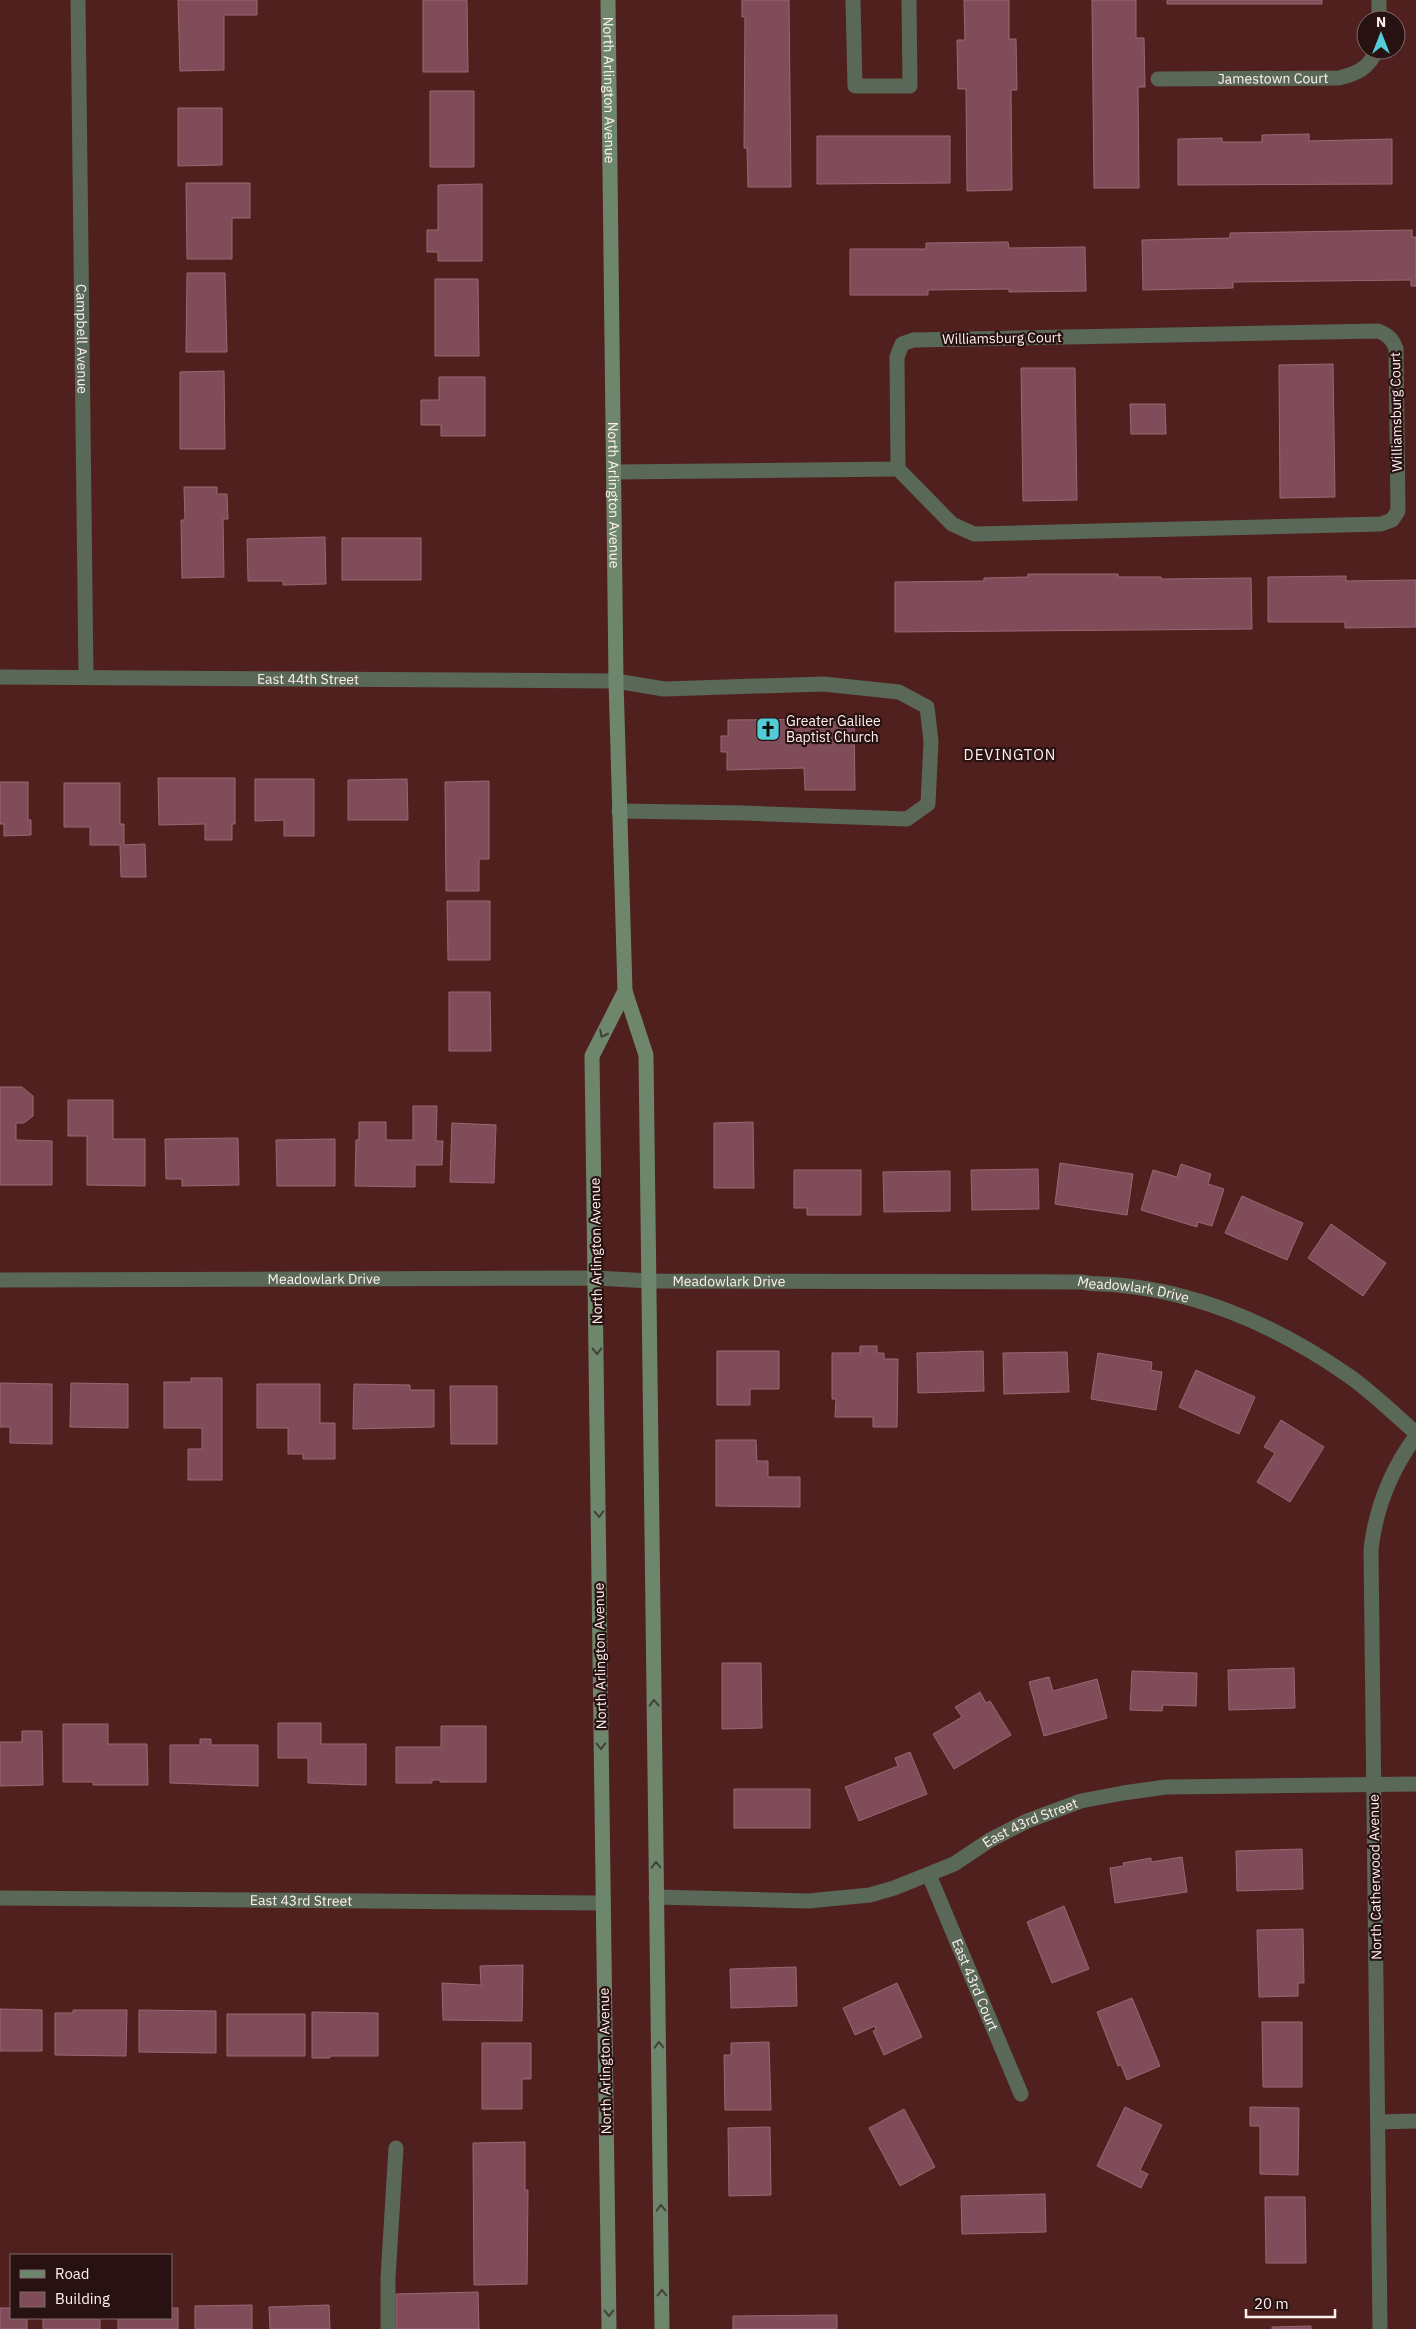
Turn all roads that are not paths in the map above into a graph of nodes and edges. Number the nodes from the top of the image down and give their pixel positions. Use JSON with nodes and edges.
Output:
{"nodes":[{"id":1,"x":78,"y":0,"type":"edge"},
{"id":2,"x":608,"y":0,"type":"edge"},
{"id":3,"x":853,"y":0,"type":"edge"},
{"id":4,"x":909,"y":0,"type":"edge"},
{"id":5,"x":1370,"y":60,"type":"edge"},
{"id":6,"x":1158,"y":79,"type":"dead end"},
{"id":7,"x":898,"y":469,"type":"junction"},
{"id":8,"x":614,"y":472,"type":"junction"},
{"id":9,"x":0,"y":677,"type":"edge"},
{"id":10,"x":86,"y":677,"type":"junction"},
{"id":11,"x":616,"y":681,"type":"junction"},
{"id":12,"x":620,"y":811,"type":"junction"},
{"id":13,"x":625,"y":991,"type":"junction"},
{"id":14,"x":596,"y":1278,"type":"junction"},
{"id":15,"x":0,"y":1280,"type":"edge"},
{"id":16,"x":650,"y":1281,"type":"junction"},
{"id":17,"x":1416,"y":1434,"type":"edge"},
{"id":18,"x":1374,"y":1784,"type":"junction"},
{"id":19,"x":1416,"y":1784,"type":"edge"},
{"id":20,"x":929,"y":1875,"type":"junction"},
{"id":21,"x":656,"y":1897,"type":"junction"},
{"id":22,"x":0,"y":1898,"type":"edge"},
{"id":23,"x":603,"y":1902,"type":"junction"},
{"id":24,"x":1021,"y":2094,"type":"dead end"},
{"id":25,"x":1416,"y":2121,"type":"edge"},
{"id":26,"x":1378,"y":2122,"type":"junction"},
{"id":27,"x":396,"y":2148,"type":"dead end"},
{"id":28,"x":388,"y":2329,"type":"edge"},
{"id":29,"x":609,"y":2329,"type":"edge"},
{"id":30,"x":662,"y":2329,"type":"edge"},
{"id":31,"x":1380,"y":2329,"type":"edge"}],
"edges":[{"from":1,"to":10,"type":"street","name":"Campbell Avenue"},
{"from":2,"to":8,"type":"main road","name":"North Arlington Avenue"},
{"from":3,"to":4,"type":"street"},
{"from":5,"to":6,"type":"street","name":"Jamestown Court"},
{"from":7,"to":7,"type":"street","name":"Williamsburg Court"},
{"from":7,"to":8,"type":"street"},
{"from":8,"to":11,"type":"main road","name":"North Arlington Avenue"},
{"from":9,"to":10,"type":"street","name":"East 44th Street"},
{"from":10,"to":11,"type":"street","name":"East 44th Street"},
{"from":11,"to":12,"type":"main road","name":"North Arlington Avenue"},
{"from":11,"to":12,"type":"street","name":"East 44th Street"},
{"from":12,"to":13,"type":"main road","name":"North Arlington Avenue"},
{"from":13,"to":14,"type":"main road","name":"North Arlington Avenue","one_way":true},
{"from":13,"to":16,"type":"main road","name":"North Arlington Avenue"},
{"from":14,"to":15,"type":"street","name":"Meadowlark Drive"},
{"from":14,"to":16,"type":"street","name":"Meadowlark Drive"},
{"from":14,"to":23,"type":"main road","name":"North Arlington Avenue","one_way":true},
{"from":16,"to":17,"type":"street","name":"Meadowlark Drive"},
{"from":21,"to":16,"type":"main road","name":"North Arlington Avenue","one_way":true},
{"from":17,"to":18,"type":"street","name":"North Catherwood Avenue"},
{"from":18,"to":19,"type":"street","name":"East 43rd Street"},
{"from":18,"to":20,"type":"street","name":"East 43rd Street"},
{"from":18,"to":26,"type":"street","name":"North Catherwood Avenue"},
{"from":20,"to":21,"type":"street","name":"East 43rd Street"},
{"from":20,"to":24,"type":"street","name":"East 43rd Court"},
{"from":30,"to":21,"type":"main road","name":"North Arlington Avenue","one_way":true},
{"from":22,"to":23,"type":"street","name":"East 43rd Street"},
{"from":23,"to":29,"type":"main road","name":"North Arlington Avenue","one_way":true},
{"from":25,"to":26,"type":"street"},
{"from":26,"to":31,"type":"street","name":"North Catherwood Avenue"},
{"from":27,"to":28,"type":"street"}]}
